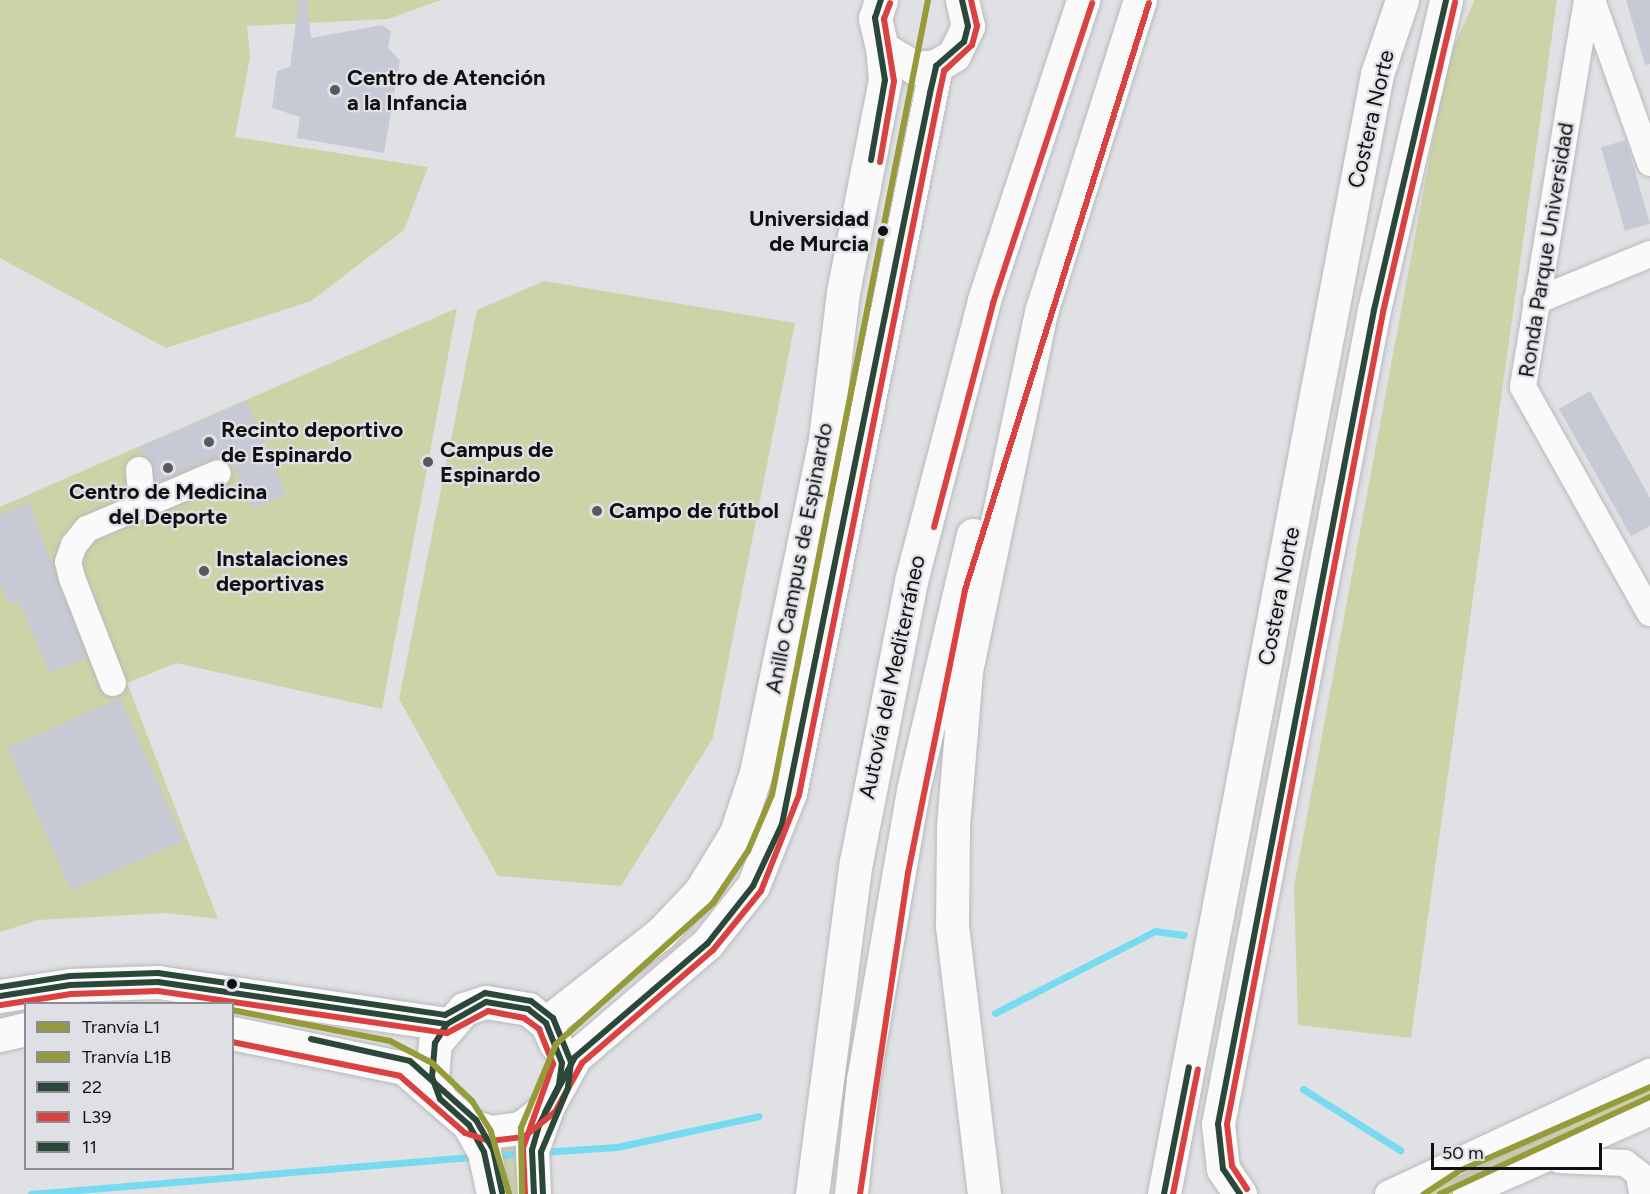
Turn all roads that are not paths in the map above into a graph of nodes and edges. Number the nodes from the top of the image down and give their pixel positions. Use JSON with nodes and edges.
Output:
{"nodes":[{"id":1,"x":881,"y":0,"type":"edge"},
{"id":2,"x":962,"y":0,"type":"edge"},
{"id":3,"x":1083,"y":0,"type":"edge"},
{"id":4,"x":1140,"y":0,"type":"edge"},
{"id":5,"x":1402,"y":0,"type":"edge"},
{"id":6,"x":1446,"y":0,"type":"edge"},
{"id":7,"x":1587,"y":0,"type":"edge"},
{"id":8,"x":1592,"y":0,"type":"edge"},
{"id":9,"x":882,"y":48,"type":"junction"},
{"id":10,"x":936,"y":66,"type":"junction"},
{"id":11,"x":1650,"y":162,"type":"edge"},
{"id":12,"x":1650,"y":254,"type":"edge"},
{"id":13,"x":1536,"y":301,"type":"junction"},
{"id":14,"x":1041,"y":312,"type":"junction"},
{"id":15,"x":139,"y":470,"type":"dead end"},
{"id":16,"x":218,"y":472,"type":"dead end"},
{"id":17,"x":142,"y":505,"type":"junction"},
{"id":18,"x":1650,"y":613,"type":"edge"},
{"id":19,"x":113,"y":683,"type":"dead end"},
{"id":20,"x":0,"y":996,"type":"edge"},
{"id":21,"x":546,"y":1023,"type":"junction"},
{"id":22,"x":447,"y":1024,"type":"junction"},
{"id":23,"x":24,"y":1029,"type":"edge"},
{"id":24,"x":234,"y":1033,"type":"edge"},
{"id":25,"x":0,"y":1035,"type":"edge"},
{"id":26,"x":1650,"y":1072,"type":"edge"},
{"id":27,"x":553,"y":1096,"type":"junction"},
{"id":28,"x":440,"y":1099,"type":"junction"},
{"id":29,"x":1650,"y":1113,"type":"edge"},
{"id":30,"x":469,"y":1125,"type":"junction"},
{"id":31,"x":1650,"y":1157,"type":"edge"},
{"id":32,"x":1541,"y":1161,"type":"junction"},
{"id":33,"x":1642,"y":1192,"type":"edge"},
{"id":34,"x":493,"y":1194,"type":"edge"},
{"id":35,"x":534,"y":1194,"type":"edge"},
{"id":36,"x":812,"y":1194,"type":"edge"},
{"id":37,"x":850,"y":1194,"type":"edge"},
{"id":38,"x":984,"y":1194,"type":"edge"},
{"id":39,"x":1164,"y":1194,"type":"edge"},
{"id":40,"x":1240,"y":1194,"type":"edge"},
{"id":41,"x":1388,"y":1194,"type":"edge"},
{"id":42,"x":1466,"y":1194,"type":"edge"}],
"edges":[{"from":1,"to":9,"type":"main road","name":"Anillo Campus de Espinardo"},
{"from":2,"to":10,"type":"main road"},
{"from":3,"to":36,"type":"main road","name":"Autovía del Mediterráneo"},
{"from":4,"to":14,"type":"main road"},
{"from":5,"to":39,"type":"main road","name":"Costera Norte"},
{"from":6,"to":40,"type":"main road","name":"Costera Norte"},
{"from":7,"to":13,"type":"street","name":"Ronda Parque Universidad"},
{"from":8,"to":11,"type":"street"},
{"from":9,"to":10,"type":"main road"},
{"from":9,"to":21,"type":"main road","name":"Anillo Campus de Espinardo"},
{"from":10,"to":27,"type":"main road","name":"Anillo Campus de Espinardo"},
{"from":12,"to":13,"type":"street"},
{"from":13,"to":18,"type":"street","name":"Ronda Parque Universidad"},
{"from":14,"to":37,"type":"main road"},
{"from":14,"to":38,"type":"main road"},
{"from":15,"to":17,"type":"street"},
{"from":16,"to":17,"type":"street"},
{"from":17,"to":19,"type":"street"},
{"from":20,"to":22,"type":"main road"},
{"from":21,"to":22,"type":"main road"},
{"from":21,"to":27,"type":"main road"},
{"from":22,"to":28,"type":"main road"},
{"from":23,"to":25,"type":"main road"},
{"from":24,"to":28,"type":"main road","name":"Anillo Campus de Espinardo"},
{"from":26,"to":41,"type":"street"},
{"from":27,"to":30,"type":"main road","name":"Anillo Campus de Espinardo"},
{"from":27,"to":35,"type":"main road"},
{"from":28,"to":30,"type":"main road","name":"Anillo Campus de Espinardo"},
{"from":29,"to":32,"type":"street"},
{"from":30,"to":34,"type":"main road"},
{"from":31,"to":33,"type":"street"},
{"from":32,"to":33,"type":"street"},
{"from":32,"to":42,"type":"street"}]}
